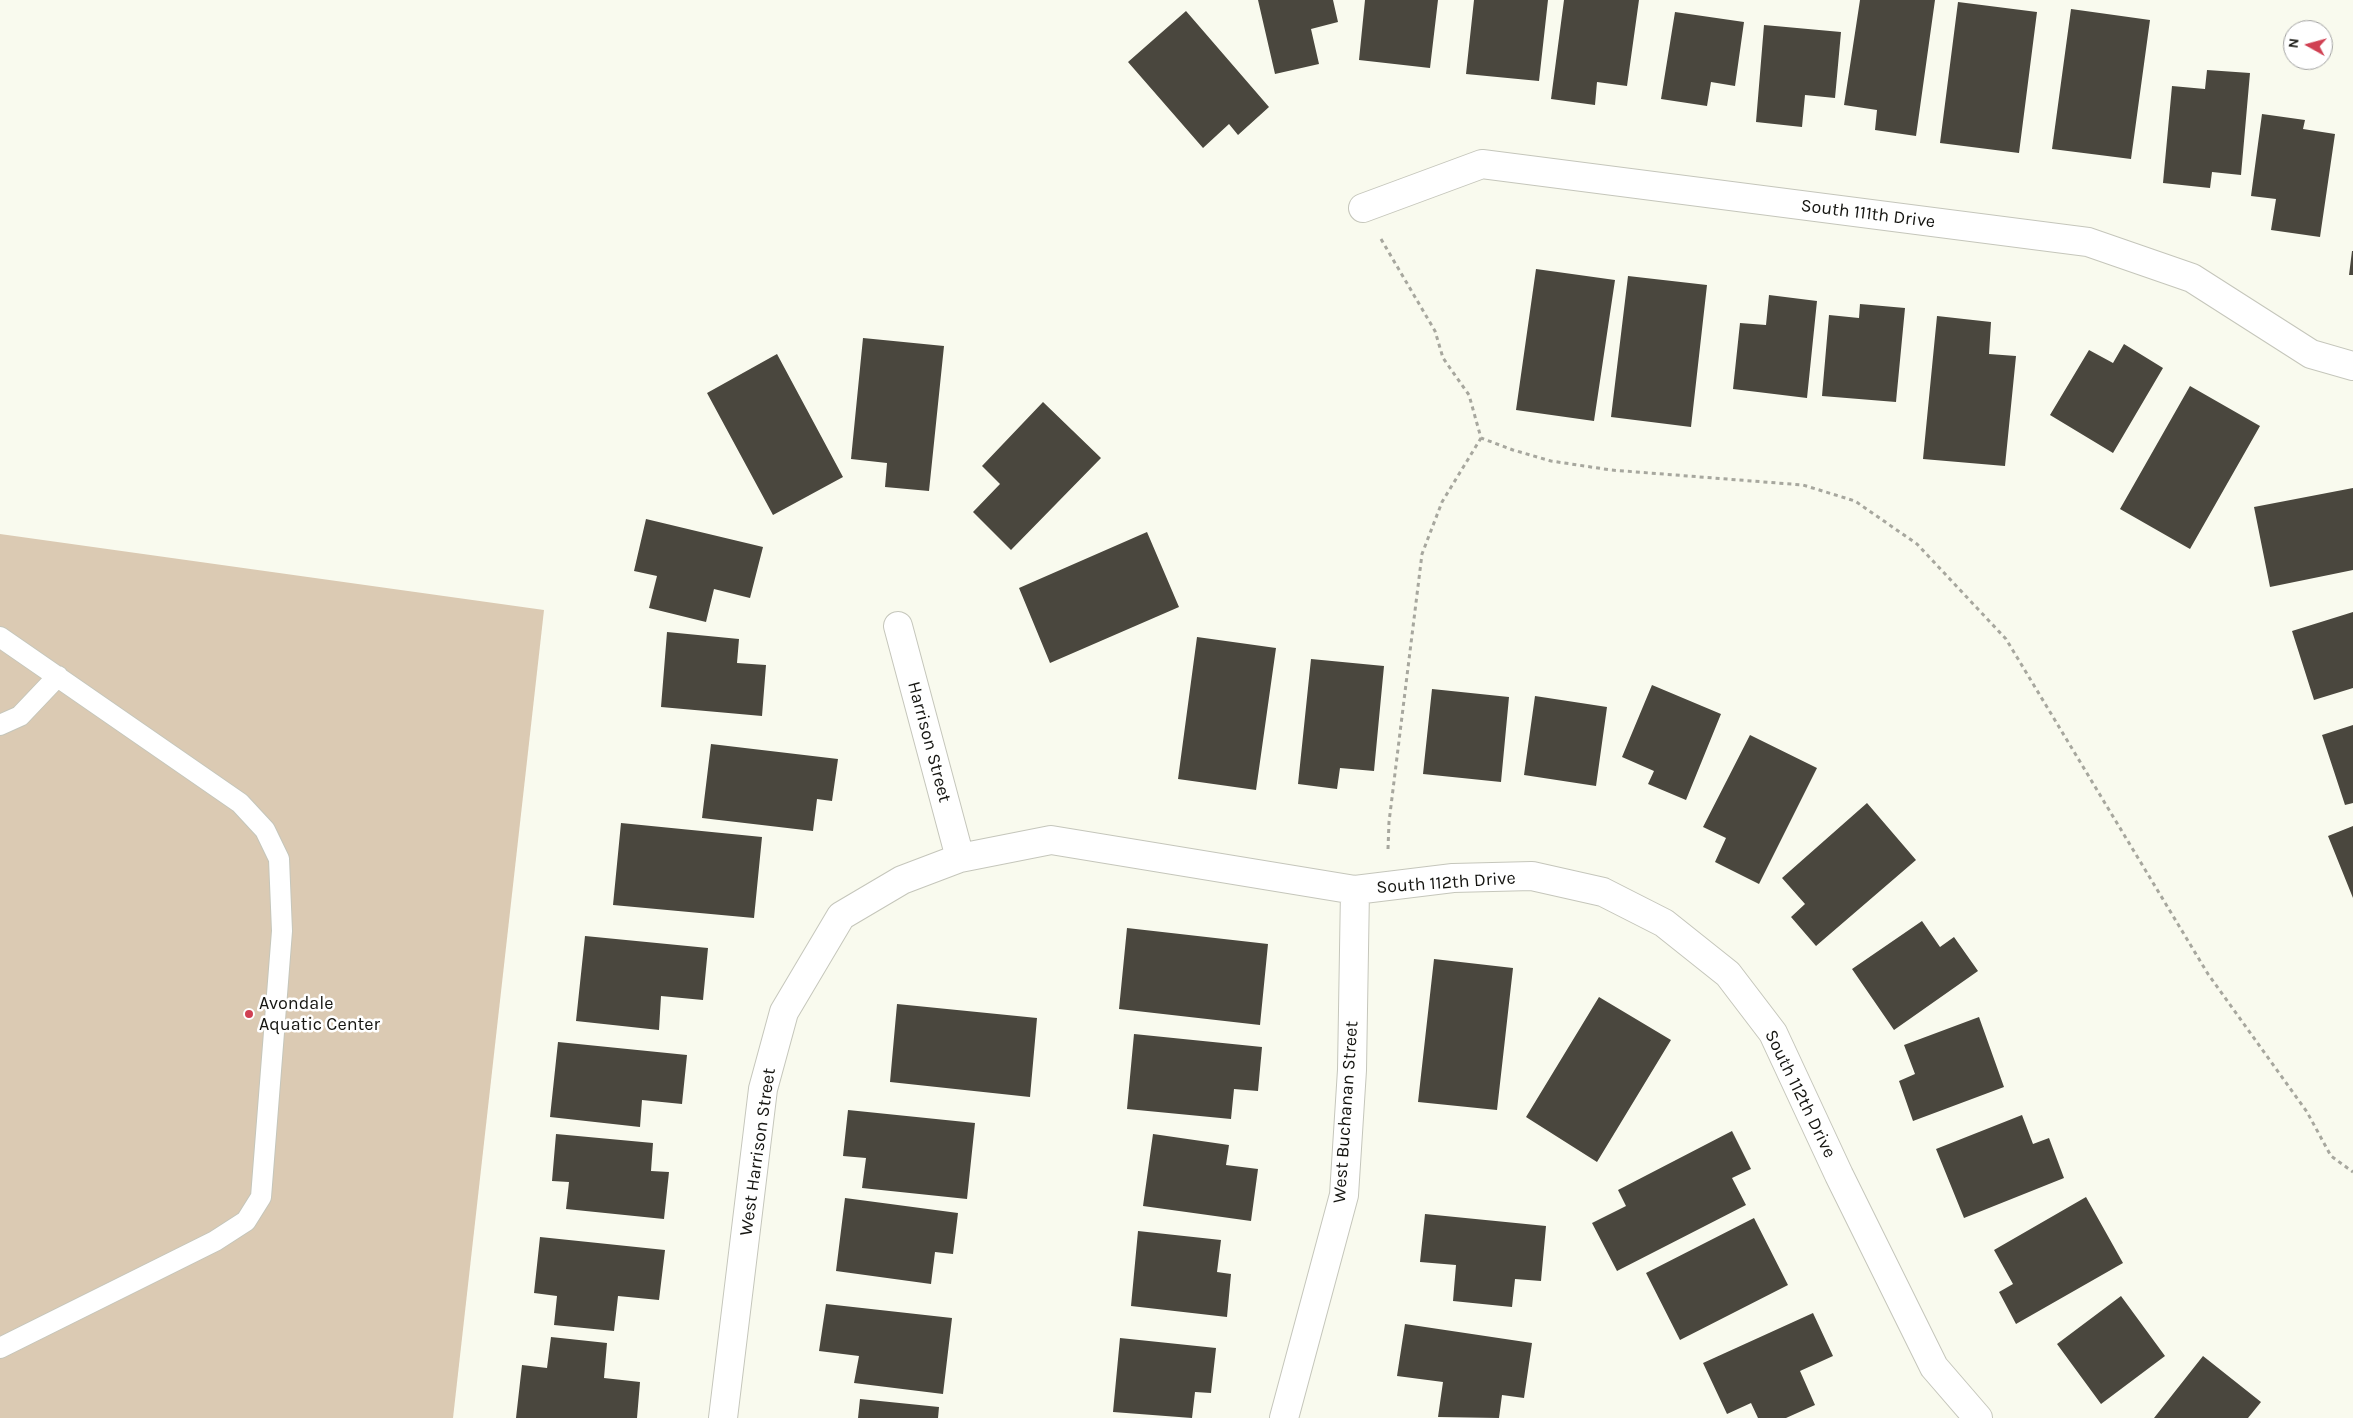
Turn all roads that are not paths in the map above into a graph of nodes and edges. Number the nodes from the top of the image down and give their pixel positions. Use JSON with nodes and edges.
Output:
{"nodes":[{"id":1,"x":1363,"y":208,"type":"road end"},
{"id":2,"x":2353,"y":366,"type":"edge"},
{"id":3,"x":898,"y":626,"type":"dead end"},
{"id":4,"x":0,"y":637,"type":"edge"},
{"id":5,"x":58,"y":676,"type":"junction"},
{"id":6,"x":0,"y":725,"type":"edge"},
{"id":7,"x":960,"y":858,"type":"junction"},
{"id":8,"x":1355,"y":890,"type":"junction"},
{"id":9,"x":0,"y":1348,"type":"edge"},
{"id":10,"x":723,"y":1418,"type":"edge"},
{"id":11,"x":1284,"y":1418,"type":"edge"},
{"id":12,"x":1978,"y":1418,"type":"edge"}],
"edges":[{"from":1,"to":2,"type":"street","name":"South 111th Drive"},
{"from":3,"to":7,"type":"street","name":"Harrison Street"},
{"from":4,"to":5,"type":"lane"},
{"from":5,"to":6,"type":"lane"},
{"from":5,"to":9,"type":"lane"},
{"from":7,"to":8,"type":"street","name":"South 112th Drive"},
{"from":7,"to":10,"type":"street","name":"West Harrison Street"},
{"from":8,"to":11,"type":"street","name":"West Buchanan Street"},
{"from":8,"to":12,"type":"street","name":"South 112th Drive"}]}
